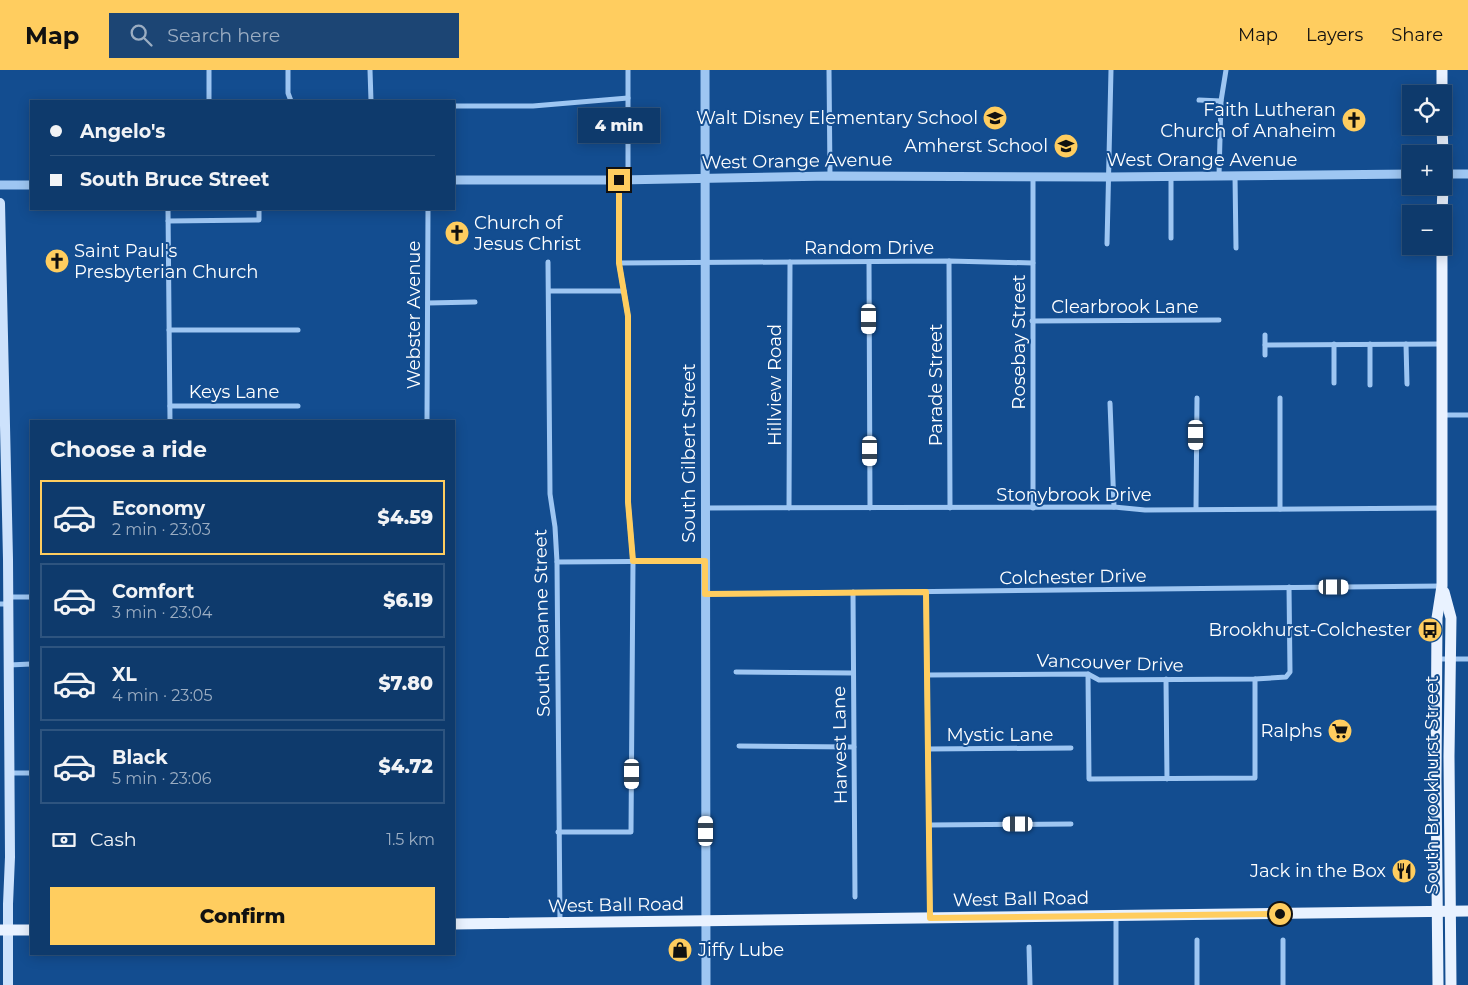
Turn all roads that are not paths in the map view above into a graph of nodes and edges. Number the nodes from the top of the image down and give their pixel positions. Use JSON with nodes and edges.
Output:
{"nodes":[{"id":1,"x":209,"y":70,"type":"edge"},
{"id":2,"x":288,"y":70,"type":"edge"},
{"id":3,"x":370,"y":70,"type":"edge"},
{"id":4,"x":628,"y":70,"type":"edge"},
{"id":5,"x":705,"y":70,"type":"edge"},
{"id":6,"x":830,"y":70,"type":"edge"},
{"id":7,"x":1111,"y":70,"type":"edge"},
{"id":8,"x":1226,"y":70,"type":"edge"},
{"id":9,"x":1442,"y":70,"type":"edge"},
{"id":10,"x":1442,"y":85,"type":"edge"},
{"id":11,"x":628,"y":98,"type":"junction"},
{"id":12,"x":209,"y":100,"type":"edge"},
{"id":13,"x":291,"y":100,"type":"edge"},
{"id":14,"x":371,"y":100,"type":"edge"},
{"id":15,"x":1199,"y":100,"type":"dead end"},
{"id":16,"x":1221,"y":101,"type":"junction"},
{"id":17,"x":455,"y":106,"type":"edge"},
{"id":18,"x":1402,"y":174,"type":"edge"},
{"id":19,"x":1452,"y":174,"type":"edge"},
{"id":20,"x":1468,"y":174,"type":"edge"},
{"id":21,"x":830,"y":176,"type":"junction"},
{"id":22,"x":1033,"y":176,"type":"junction"},
{"id":23,"x":1219,"y":176,"type":"junction"},
{"id":24,"x":1235,"y":176,"type":"junction"},
{"id":25,"x":1109,"y":177,"type":"junction"},
{"id":26,"x":1171,"y":177,"type":"junction"},
{"id":27,"x":704,"y":178,"type":"junction"},
{"id":28,"x":455,"y":180,"type":"edge"},
{"id":29,"x":623,"y":180,"type":"junction"},
{"id":30,"x":0,"y":185,"type":"edge"},
{"id":31,"x":30,"y":185,"type":"edge"},
{"id":32,"x":0,"y":203,"type":"edge"},
{"id":33,"x":168,"y":210,"type":"edge"},
{"id":34,"x":259,"y":210,"type":"edge"},
{"id":35,"x":428,"y":210,"type":"edge"},
{"id":36,"x":168,"y":221,"type":"junction"},
{"id":37,"x":1171,"y":238,"type":"dead end"},
{"id":38,"x":1107,"y":244,"type":"dead end"},
{"id":39,"x":1236,"y":248,"type":"dead end"},
{"id":40,"x":1442,"y":255,"type":"edge"},
{"id":41,"x":949,"y":261,"type":"junction"},
{"id":42,"x":548,"y":262,"type":"dead end"},
{"id":43,"x":790,"y":262,"type":"junction"},
{"id":44,"x":869,"y":262,"type":"junction"},
{"id":45,"x":619,"y":263,"type":"junction"},
{"id":46,"x":704,"y":263,"type":"junction"},
{"id":47,"x":1033,"y":263,"type":"junction"},
{"id":48,"x":549,"y":290,"type":"junction"},
{"id":49,"x":624,"y":290,"type":"junction"},
{"id":50,"x":1,"y":292,"type":"edge"},
{"id":51,"x":474,"y":302,"type":"dead end"},
{"id":52,"x":428,"y":303,"type":"junction"},
{"id":53,"x":1219,"y":320,"type":"dead end"},
{"id":54,"x":1032,"y":322,"type":"junction"},
{"id":55,"x":169,"y":330,"type":"junction"},
{"id":56,"x":298,"y":330,"type":"dead end"},
{"id":57,"x":1265,"y":335,"type":"dead end"},
{"id":58,"x":1265,"y":344,"type":"junction"},
{"id":59,"x":1334,"y":344,"type":"junction"},
{"id":60,"x":1370,"y":344,"type":"junction"},
{"id":61,"x":1406,"y":344,"type":"junction"},
{"id":62,"x":1442,"y":344,"type":"junction"},
{"id":63,"x":1265,"y":356,"type":"dead end"},
{"id":64,"x":1334,"y":383,"type":"dead end"},
{"id":65,"x":1406,"y":384,"type":"dead end"},
{"id":66,"x":1370,"y":385,"type":"dead end"},
{"id":67,"x":1197,"y":398,"type":"dead end"},
{"id":68,"x":1280,"y":398,"type":"dead end"},
{"id":69,"x":1110,"y":403,"type":"dead end"},
{"id":70,"x":170,"y":406,"type":"junction"},
{"id":71,"x":298,"y":406,"type":"dead end"},
{"id":72,"x":1442,"y":415,"type":"junction"},
{"id":73,"x":1468,"y":415,"type":"edge"},
{"id":74,"x":170,"y":420,"type":"edge"},
{"id":75,"x":427,"y":420,"type":"edge"},
{"id":76,"x":1114,"y":507,"type":"junction"},
{"id":77,"x":705,"y":508,"type":"junction"},
{"id":78,"x":789,"y":508,"type":"junction"},
{"id":79,"x":870,"y":508,"type":"junction"},
{"id":80,"x":950,"y":508,"type":"junction"},
{"id":81,"x":1033,"y":508,"type":"junction"},
{"id":82,"x":1443,"y":508,"type":"junction"},
{"id":83,"x":1280,"y":509,"type":"junction"},
{"id":84,"x":1196,"y":510,"type":"junction"},
{"id":85,"x":3,"y":524,"type":"edge"},
{"id":86,"x":633,"y":561,"type":"junction"},
{"id":87,"x":705,"y":561,"type":"junction"},
{"id":88,"x":557,"y":562,"type":"junction"},
{"id":89,"x":1442,"y":586,"type":"junction"},
{"id":90,"x":1290,"y":587,"type":"junction"},
{"id":91,"x":853,"y":592,"type":"junction"},
{"id":92,"x":926,"y":592,"type":"junction"},
{"id":93,"x":705,"y":594,"type":"junction"},
{"id":94,"x":30,"y":597,"type":"edge"},
{"id":95,"x":5,"y":602,"type":"edge"},
{"id":96,"x":1437,"y":658,"type":"junction"},
{"id":97,"x":1450,"y":658,"type":"junction"},
{"id":98,"x":1468,"y":658,"type":"edge"},
{"id":99,"x":30,"y":664,"type":"edge"},
{"id":100,"x":8,"y":665,"type":"junction"},
{"id":101,"x":736,"y":672,"type":"dead end"},
{"id":102,"x":853,"y":673,"type":"junction"},
{"id":103,"x":1088,"y":674,"type":"junction"},
{"id":104,"x":927,"y":676,"type":"junction"},
{"id":105,"x":1166,"y":679,"type":"junction"},
{"id":106,"x":1255,"y":679,"type":"junction"},
{"id":107,"x":739,"y":746,"type":"dead end"},
{"id":108,"x":854,"y":747,"type":"junction"},
{"id":109,"x":1071,"y":748,"type":"dead end"},
{"id":110,"x":928,"y":750,"type":"junction"},
{"id":111,"x":9,"y":773,"type":"junction"},
{"id":112,"x":30,"y":773,"type":"edge"},
{"id":113,"x":1167,"y":779,"type":"junction"},
{"id":114,"x":1072,"y":824,"type":"dead end"},
{"id":115,"x":929,"y":825,"type":"junction"},
{"id":116,"x":558,"y":832,"type":"junction"},
{"id":117,"x":855,"y":898,"type":"dead end"},
{"id":118,"x":1450,"y":911,"type":"junction"},
{"id":119,"x":1468,"y":911,"type":"edge"},
{"id":120,"x":1437,"y":912,"type":"junction"},
{"id":121,"x":1116,"y":916,"type":"junction"},
{"id":122,"x":930,"y":918,"type":"junction"},
{"id":123,"x":706,"y":921,"type":"junction"},
{"id":124,"x":560,"y":923,"type":"junction"},
{"id":125,"x":455,"y":924,"type":"edge"},
{"id":126,"x":4,"y":930,"type":"edge"},
{"id":127,"x":30,"y":930,"type":"edge"},
{"id":128,"x":1197,"y":940,"type":"dead end"},
{"id":129,"x":1283,"y":940,"type":"dead end"},
{"id":130,"x":1029,"y":947,"type":"dead end"},
{"id":131,"x":8,"y":985,"type":"edge"},
{"id":132,"x":706,"y":985,"type":"edge"},
{"id":133,"x":1030,"y":985,"type":"edge"},
{"id":134,"x":1116,"y":985,"type":"edge"},
{"id":135,"x":1197,"y":985,"type":"edge"},
{"id":136,"x":1283,"y":985,"type":"edge"},
{"id":137,"x":1438,"y":985,"type":"edge"},
{"id":138,"x":1451,"y":985,"type":"edge"}],
"edges":[{"from":1,"to":12,"type":"street"},
{"from":2,"to":13,"type":"street"},
{"from":3,"to":14,"type":"street"},
{"from":4,"to":11,"type":"street"},
{"from":5,"to":27,"type":"street","name":"South Gilbert Street"},
{"from":6,"to":21,"type":"street"},
{"from":7,"to":25,"type":"street"},
{"from":8,"to":16,"type":"street"},
{"from":9,"to":10,"type":"main road"},
{"from":11,"to":17,"type":"street"},
{"from":11,"to":29,"type":"street"},
{"from":15,"to":16,"type":"street"},
{"from":16,"to":23,"type":"street"},
{"from":18,"to":24,"type":"street","name":"West Orange Avenue"},
{"from":19,"to":20,"type":"street"},
{"from":21,"to":22,"type":"street","name":"West Orange Avenue"},
{"from":21,"to":27,"type":"street","name":"West Orange Avenue"},
{"from":22,"to":25,"type":"street","name":"West Orange Avenue"},
{"from":22,"to":47,"type":"street","name":"Rosebay Street"},
{"from":23,"to":24,"type":"street","name":"West Orange Avenue"},
{"from":23,"to":26,"type":"street","name":"West Orange Avenue"},
{"from":24,"to":39,"type":"street"},
{"from":25,"to":26,"type":"street","name":"West Orange Avenue"},
{"from":25,"to":38,"type":"street"},
{"from":26,"to":37,"type":"street"},
{"from":27,"to":29,"type":"street","name":"West Orange Avenue"},
{"from":27,"to":46,"type":"street","name":"South Gilbert Street"},
{"from":28,"to":29,"type":"street","name":"West Orange Avenue"},
{"from":29,"to":45,"type":"street"},
{"from":30,"to":31,"type":"street"},
{"from":32,"to":50,"type":"main road"},
{"from":33,"to":36,"type":"street"},
{"from":34,"to":36,"type":"street"},
{"from":35,"to":52,"type":"street","name":"Webster Avenue"},
{"from":36,"to":55,"type":"street"},
{"from":40,"to":62,"type":"main road","name":"South Brookhurst Street"},
{"from":41,"to":44,"type":"street","name":"Random Drive"},
{"from":41,"to":47,"type":"street","name":"Random Drive"},
{"from":41,"to":80,"type":"street","name":"Parade Street"},
{"from":42,"to":48,"type":"street","name":"South Roanne Street"},
{"from":43,"to":44,"type":"street","name":"Random Drive"},
{"from":43,"to":46,"type":"street","name":"Random Drive"},
{"from":43,"to":78,"type":"street","name":"Hillview Road"},
{"from":44,"to":79,"type":"street"},
{"from":45,"to":46,"type":"street","name":"Random Drive"},
{"from":45,"to":49,"type":"street"},
{"from":46,"to":77,"type":"street","name":"South Gilbert Street"},
{"from":47,"to":54,"type":"street","name":"Rosebay Street"},
{"from":48,"to":49,"type":"street"},
{"from":48,"to":88,"type":"street","name":"South Roanne Street"},
{"from":49,"to":86,"type":"street"},
{"from":50,"to":85,"type":"main road"},
{"from":51,"to":52,"type":"street"},
{"from":52,"to":75,"type":"street","name":"Webster Avenue"},
{"from":53,"to":54,"type":"street","name":"Clearbrook Lane"},
{"from":54,"to":81,"type":"street","name":"Rosebay Street"},
{"from":55,"to":56,"type":"street"},
{"from":55,"to":70,"type":"street"},
{"from":57,"to":58,"type":"street"},
{"from":58,"to":59,"type":"street"},
{"from":58,"to":63,"type":"street"},
{"from":59,"to":60,"type":"street"},
{"from":59,"to":64,"type":"street"},
{"from":60,"to":61,"type":"street"},
{"from":60,"to":66,"type":"street"},
{"from":61,"to":62,"type":"street"},
{"from":61,"to":65,"type":"street"},
{"from":62,"to":72,"type":"main road","name":"South Brookhurst Street"},
{"from":67,"to":84,"type":"street"},
{"from":68,"to":83,"type":"street"},
{"from":69,"to":76,"type":"street"},
{"from":70,"to":71,"type":"street","name":"Keys Lane"},
{"from":70,"to":74,"type":"street"},
{"from":72,"to":73,"type":"street"},
{"from":72,"to":82,"type":"main road","name":"South Brookhurst Street"},
{"from":76,"to":81,"type":"street","name":"Stonybrook Drive"},
{"from":76,"to":84,"type":"street","name":"Stonybrook Drive"},
{"from":77,"to":78,"type":"street","name":"Stonybrook Drive"},
{"from":77,"to":87,"type":"street","name":"South Gilbert Street"},
{"from":78,"to":79,"type":"street","name":"Stonybrook Drive"},
{"from":79,"to":80,"type":"street","name":"Stonybrook Drive"},
{"from":80,"to":81,"type":"street","name":"Stonybrook Drive"},
{"from":82,"to":83,"type":"street","name":"Stonybrook Drive"},
{"from":82,"to":89,"type":"main road","name":"South Brookhurst Street"},
{"from":83,"to":84,"type":"street","name":"Stonybrook Drive"},
{"from":85,"to":95,"type":"main road"},
{"from":86,"to":87,"type":"street"},
{"from":86,"to":88,"type":"street"},
{"from":86,"to":116,"type":"street"},
{"from":87,"to":93,"type":"street","name":"South Gilbert Street"},
{"from":88,"to":116,"type":"street","name":"South Roanne Street"},
{"from":89,"to":90,"type":"street","name":"Colchester Drive"},
{"from":89,"to":96,"type":"main road","name":"South Brookhurst Street"},
{"from":89,"to":97,"type":"main road","name":"South Brookhurst Street"},
{"from":90,"to":92,"type":"street","name":"Colchester Drive"},
{"from":90,"to":106,"type":"street","name":"Vancouver Drive"},
{"from":91,"to":92,"type":"street","name":"Colchester Drive"},
{"from":91,"to":93,"type":"street","name":"Colchester Drive"},
{"from":91,"to":102,"type":"street","name":"Harvest Lane"},
{"from":92,"to":104,"type":"street"},
{"from":93,"to":123,"type":"street","name":"South Gilbert Street"},
{"from":94,"to":95,"type":"street"},
{"from":95,"to":100,"type":"main road"},
{"from":96,"to":97,"type":"street"},
{"from":96,"to":120,"type":"main road","name":"South Brookhurst Street"},
{"from":97,"to":98,"type":"street"},
{"from":97,"to":118,"type":"main road","name":"South Brookhurst Street"},
{"from":99,"to":100,"type":"street"},
{"from":100,"to":111,"type":"main road"},
{"from":101,"to":102,"type":"street"},
{"from":102,"to":108,"type":"street","name":"Harvest Lane"},
{"from":103,"to":104,"type":"street","name":"Vancouver Drive"},
{"from":103,"to":105,"type":"street","name":"Vancouver Drive"},
{"from":103,"to":113,"type":"street"},
{"from":104,"to":110,"type":"street"},
{"from":105,"to":106,"type":"street","name":"Vancouver Drive"},
{"from":105,"to":113,"type":"street"},
{"from":106,"to":113,"type":"street"},
{"from":107,"to":108,"type":"street"},
{"from":108,"to":117,"type":"street","name":"Harvest Lane"},
{"from":109,"to":110,"type":"street","name":"Mystic Lane"},
{"from":110,"to":115,"type":"street"},
{"from":111,"to":112,"type":"street"},
{"from":111,"to":126,"type":"main road"},
{"from":114,"to":115,"type":"street"},
{"from":115,"to":122,"type":"street"},
{"from":116,"to":124,"type":"street","name":"South Roanne Street"},
{"from":118,"to":119,"type":"main road","name":"West Ball Road"},
{"from":118,"to":120,"type":"main road","name":"West Ball Road"},
{"from":118,"to":138,"type":"main road","name":"South Brookhurst Street"},
{"from":120,"to":121,"type":"main road","name":"West Ball Road"},
{"from":120,"to":137,"type":"main road","name":"South Brookhurst Street"},
{"from":121,"to":122,"type":"main road","name":"West Ball Road"},
{"from":121,"to":134,"type":"street"},
{"from":122,"to":123,"type":"main road","name":"West Ball Road"},
{"from":123,"to":124,"type":"main road","name":"West Ball Road"},
{"from":123,"to":132,"type":"street","name":"South Gilbert Street"},
{"from":124,"to":125,"type":"main road","name":"West Ball Road"},
{"from":126,"to":127,"type":"main road"},
{"from":126,"to":131,"type":"main road"},
{"from":128,"to":135,"type":"street"},
{"from":129,"to":136,"type":"street"},
{"from":130,"to":133,"type":"street"}]}
